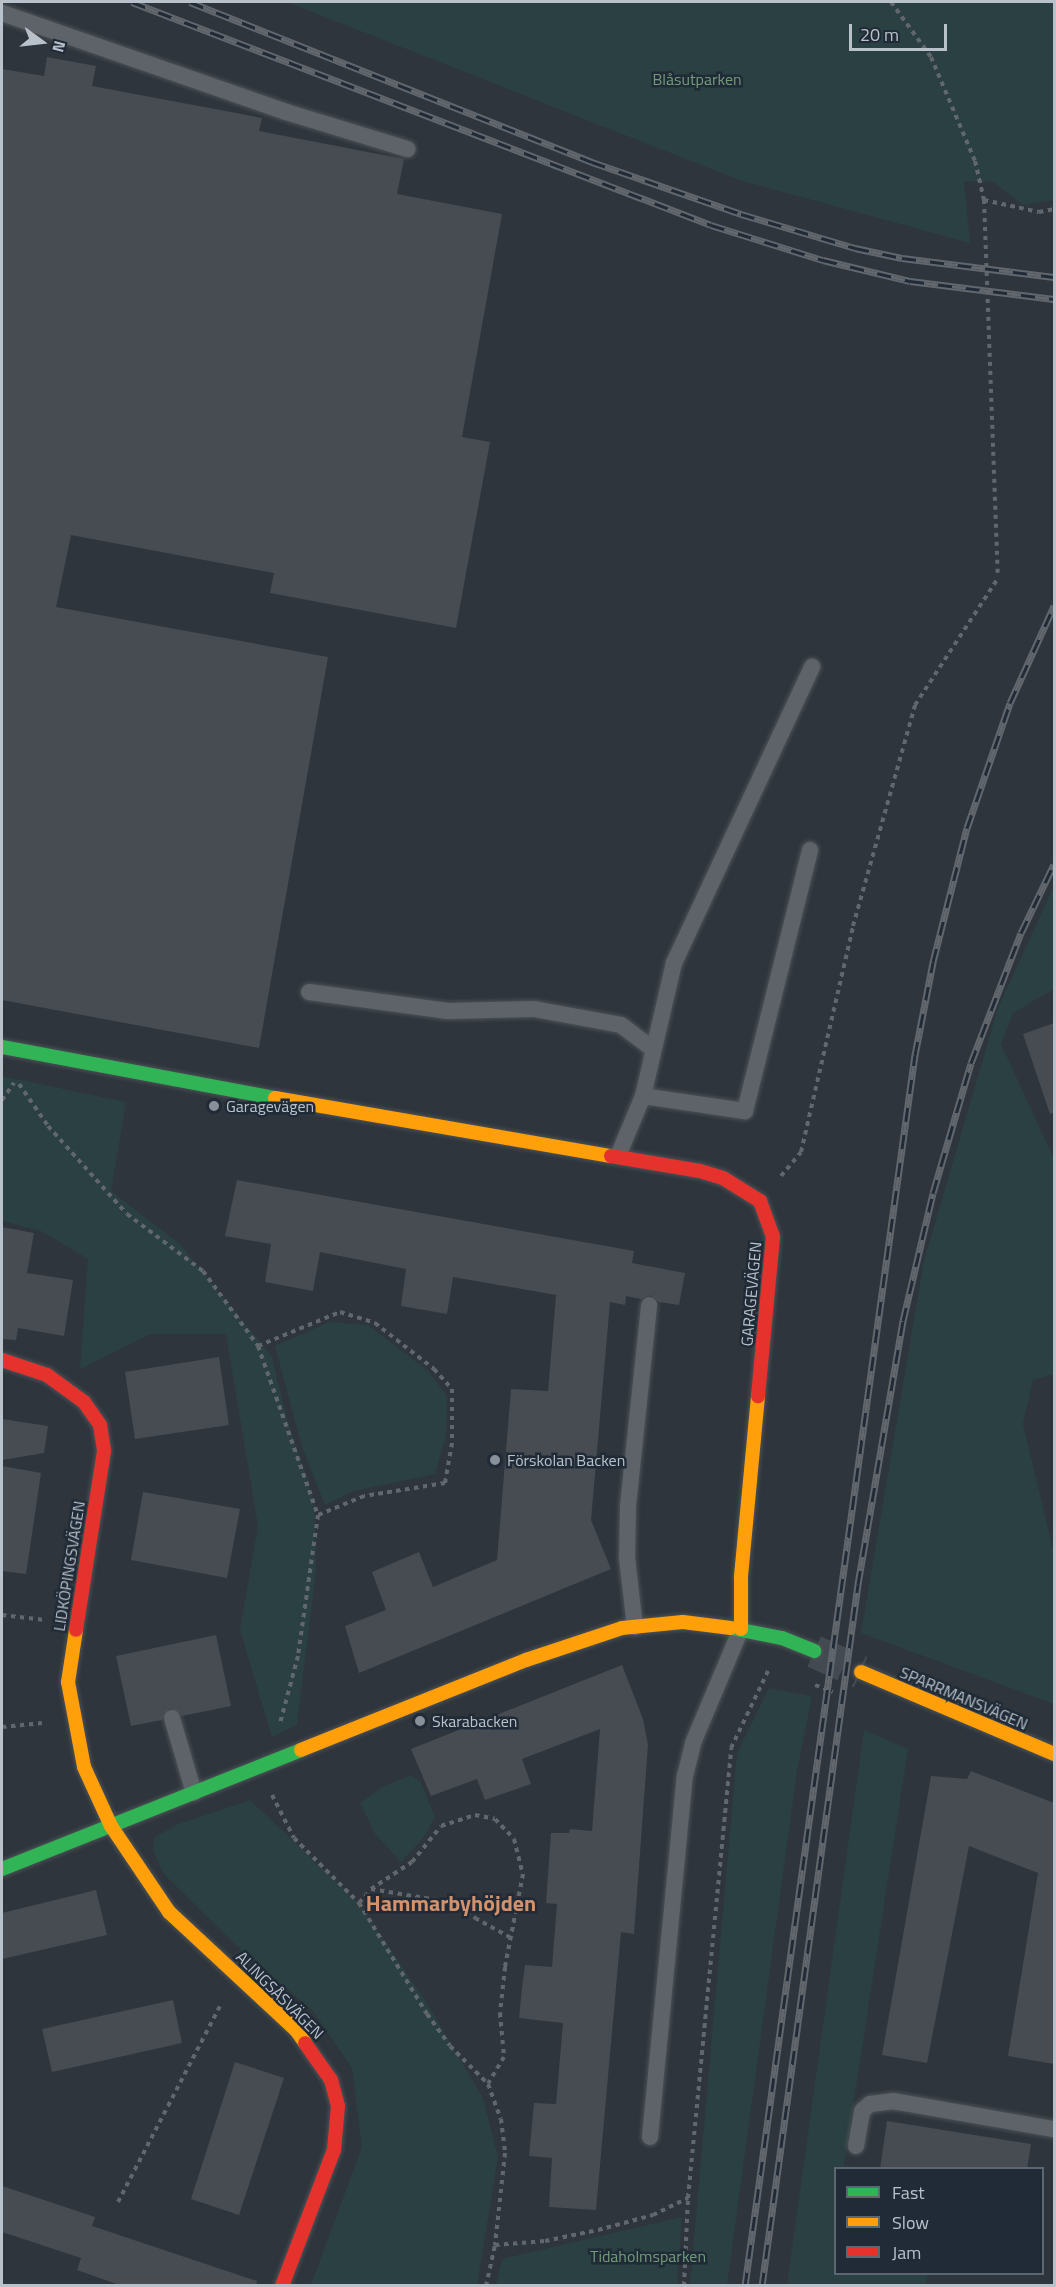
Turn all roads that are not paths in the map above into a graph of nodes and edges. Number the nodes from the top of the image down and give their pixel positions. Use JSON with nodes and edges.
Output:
{"nodes":[{"id":1,"x":2,"y":13,"type":"edge"},
{"id":2,"x":407,"y":149,"type":"dead end"},
{"id":3,"x":812,"y":667,"type":"dead end"},
{"id":4,"x":810,"y":850,"type":"dead end"},
{"id":5,"x":309,"y":992,"type":"dead end"},
{"id":6,"x":2,"y":1047,"type":"edge"},
{"id":7,"x":654,"y":1049,"type":"junction"},
{"id":8,"x":643,"y":1096,"type":"junction"},
{"id":9,"x":618,"y":1156,"type":"junction"},
{"id":10,"x":649,"y":1305,"type":"dead end"},
{"id":11,"x":2,"y":1360,"type":"edge"},
{"id":12,"x":635,"y":1627,"type":"junction"},
{"id":13,"x":741,"y":1629,"type":"junction"},
{"id":14,"x":814,"y":1651,"type":"tunnel mouth"},
{"id":15,"x":861,"y":1672,"type":"tunnel mouth"},
{"id":16,"x":172,"y":1718,"type":"dead end"},
{"id":17,"x":1054,"y":1754,"type":"edge"},
{"id":18,"x":194,"y":1793,"type":"junction"},
{"id":19,"x":111,"y":1826,"type":"junction"},
{"id":20,"x":2,"y":1869,"type":"edge"},
{"id":21,"x":1054,"y":2129,"type":"edge"},
{"id":22,"x":650,"y":2137,"type":"dead end"},
{"id":23,"x":856,"y":2146,"type":"dead end"},
{"id":24,"x":282,"y":2286,"type":"edge"}],
"edges":[{"from":1,"to":2,"type":"lane"},
{"from":3,"to":7,"type":"lane"},
{"from":4,"to":8,"type":"lane"},
{"from":5,"to":7,"type":"lane"},
{"from":6,"to":9,"type":"street","name":"GARAGEVÄGEN"},
{"from":7,"to":8,"type":"lane"},
{"from":8,"to":9,"type":"lane"},
{"from":9,"to":13,"type":"street","name":"GARAGEVÄGEN"},
{"from":10,"to":12,"type":"lane"},
{"from":11,"to":19,"type":"street","name":"LIDKÖPINGSVÄGEN"},
{"from":12,"to":13,"type":"street"},
{"from":12,"to":18,"type":"street"},
{"from":13,"to":14,"type":"street"},
{"from":13,"to":22,"type":"lane"},
{"from":15,"to":17,"type":"street","name":"SPARRMANSVÄGEN"},
{"from":16,"to":18,"type":"lane"},
{"from":18,"to":19,"type":"street"},
{"from":19,"to":20,"type":"street"},
{"from":19,"to":24,"type":"street","name":"ALINGSÅSVÄGEN"},
{"from":21,"to":23,"type":"lane"}]}
